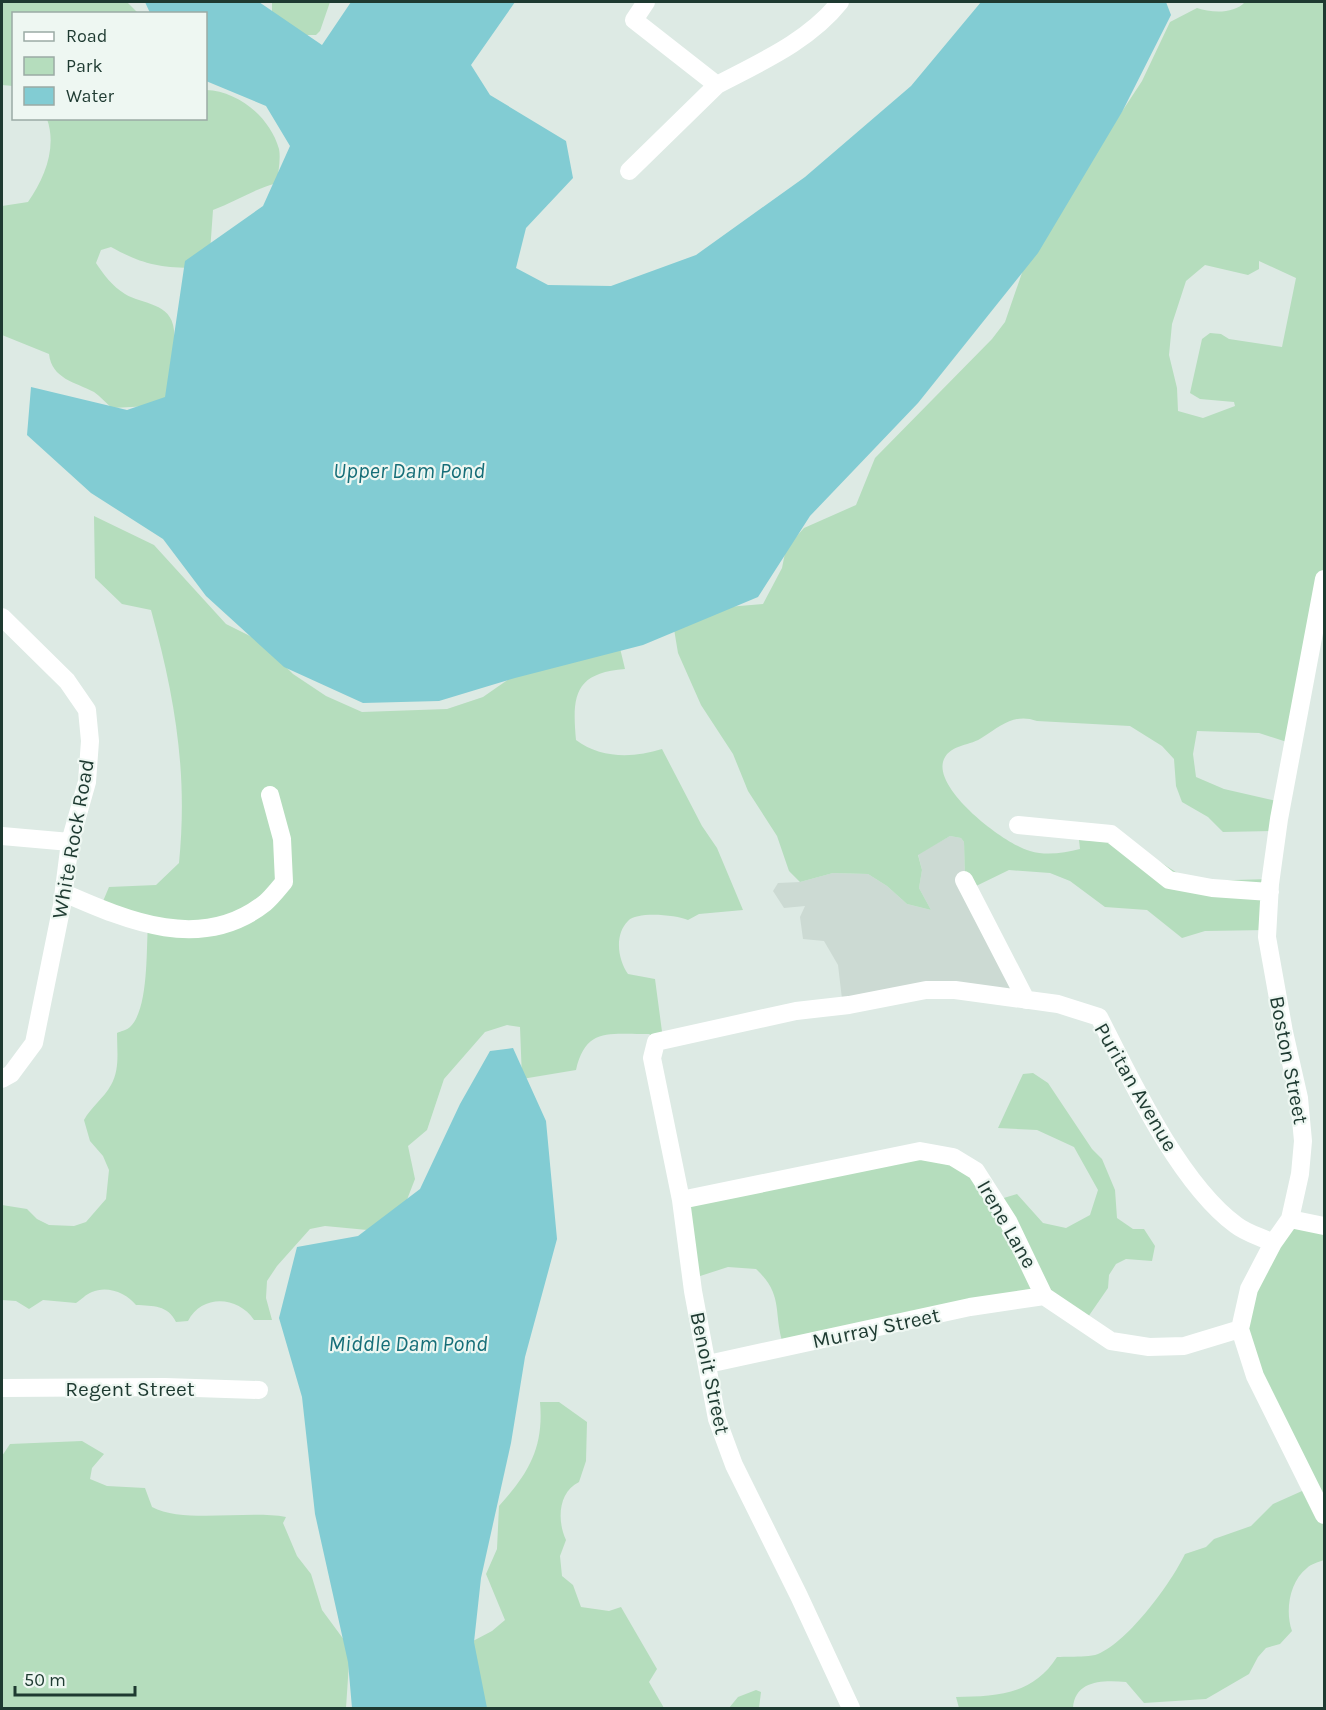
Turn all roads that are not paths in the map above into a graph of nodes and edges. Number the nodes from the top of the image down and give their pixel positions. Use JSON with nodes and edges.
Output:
{"nodes":[{"id":1,"x":645,"y":2,"type":"edge"},
{"id":2,"x":840,"y":2,"type":"edge"},
{"id":3,"x":717,"y":85,"type":"junction"},
{"id":4,"x":629,"y":171,"type":"dead end"},
{"id":5,"x":1324,"y":579,"type":"edge"},
{"id":6,"x":2,"y":617,"type":"edge"},
{"id":7,"x":270,"y":795,"type":"dead end"},
{"id":8,"x":1018,"y":825,"type":"dead end"},
{"id":9,"x":2,"y":836,"type":"edge"},
{"id":10,"x":70,"y":842,"type":"junction"},
{"id":11,"x":964,"y":880,"type":"dead end"},
{"id":12,"x":1270,"y":892,"type":"junction"},
{"id":13,"x":64,"y":893,"type":"junction"},
{"id":14,"x":1026,"y":1000,"type":"junction"},
{"id":15,"x":653,"y":1050,"type":"joint"},
{"id":16,"x":2,"y":1079,"type":"edge"},
{"id":17,"x":681,"y":1200,"type":"junction"},
{"id":18,"x":1290,"y":1219,"type":"junction"},
{"id":19,"x":1324,"y":1226,"type":"edge"},
{"id":20,"x":1273,"y":1243,"type":"junction"},
{"id":21,"x":1044,"y":1296,"type":"junction"},
{"id":22,"x":1240,"y":1329,"type":"junction"},
{"id":23,"x":708,"y":1364,"type":"junction"},
{"id":24,"x":2,"y":1388,"type":"edge"},
{"id":25,"x":259,"y":1390,"type":"dead end"},
{"id":26,"x":1324,"y":1515,"type":"edge"},
{"id":27,"x":850,"y":1708,"type":"edge"}],
"edges":[{"from":1,"to":3,"type":"street"},
{"from":2,"to":3,"type":"street"},
{"from":3,"to":4,"type":"street"},
{"from":5,"to":12,"type":"street","name":"Boston Street"},
{"from":6,"to":10,"type":"street","name":"White Rock Road"},
{"from":7,"to":13,"type":"street"},
{"from":8,"to":12,"type":"street"},
{"from":9,"to":10,"type":"street"},
{"from":10,"to":13,"type":"street","name":"White Rock Road"},
{"from":11,"to":14,"type":"street"},
{"from":12,"to":18,"type":"street","name":"Boston Street"},
{"from":13,"to":16,"type":"street","name":"White Rock Road"},
{"from":14,"to":15,"type":"street","name":"Puritan Avenue"},
{"from":14,"to":20,"type":"street","name":"Puritan Avenue"},
{"from":15,"to":17,"type":"street","name":"Benoit Street"},
{"from":17,"to":21,"type":"street","name":"Irene Lane"},
{"from":17,"to":23,"type":"street","name":"Benoit Street"},
{"from":18,"to":19,"type":"street"},
{"from":18,"to":20,"type":"street","name":"Boston Street"},
{"from":20,"to":22,"type":"street","name":"Boston Street"},
{"from":21,"to":22,"type":"street"},
{"from":21,"to":23,"type":"street","name":"Murray Street"},
{"from":22,"to":26,"type":"street"},
{"from":23,"to":27,"type":"street","name":"Benoit Street"},
{"from":24,"to":25,"type":"street","name":"Regent Street"}]}
